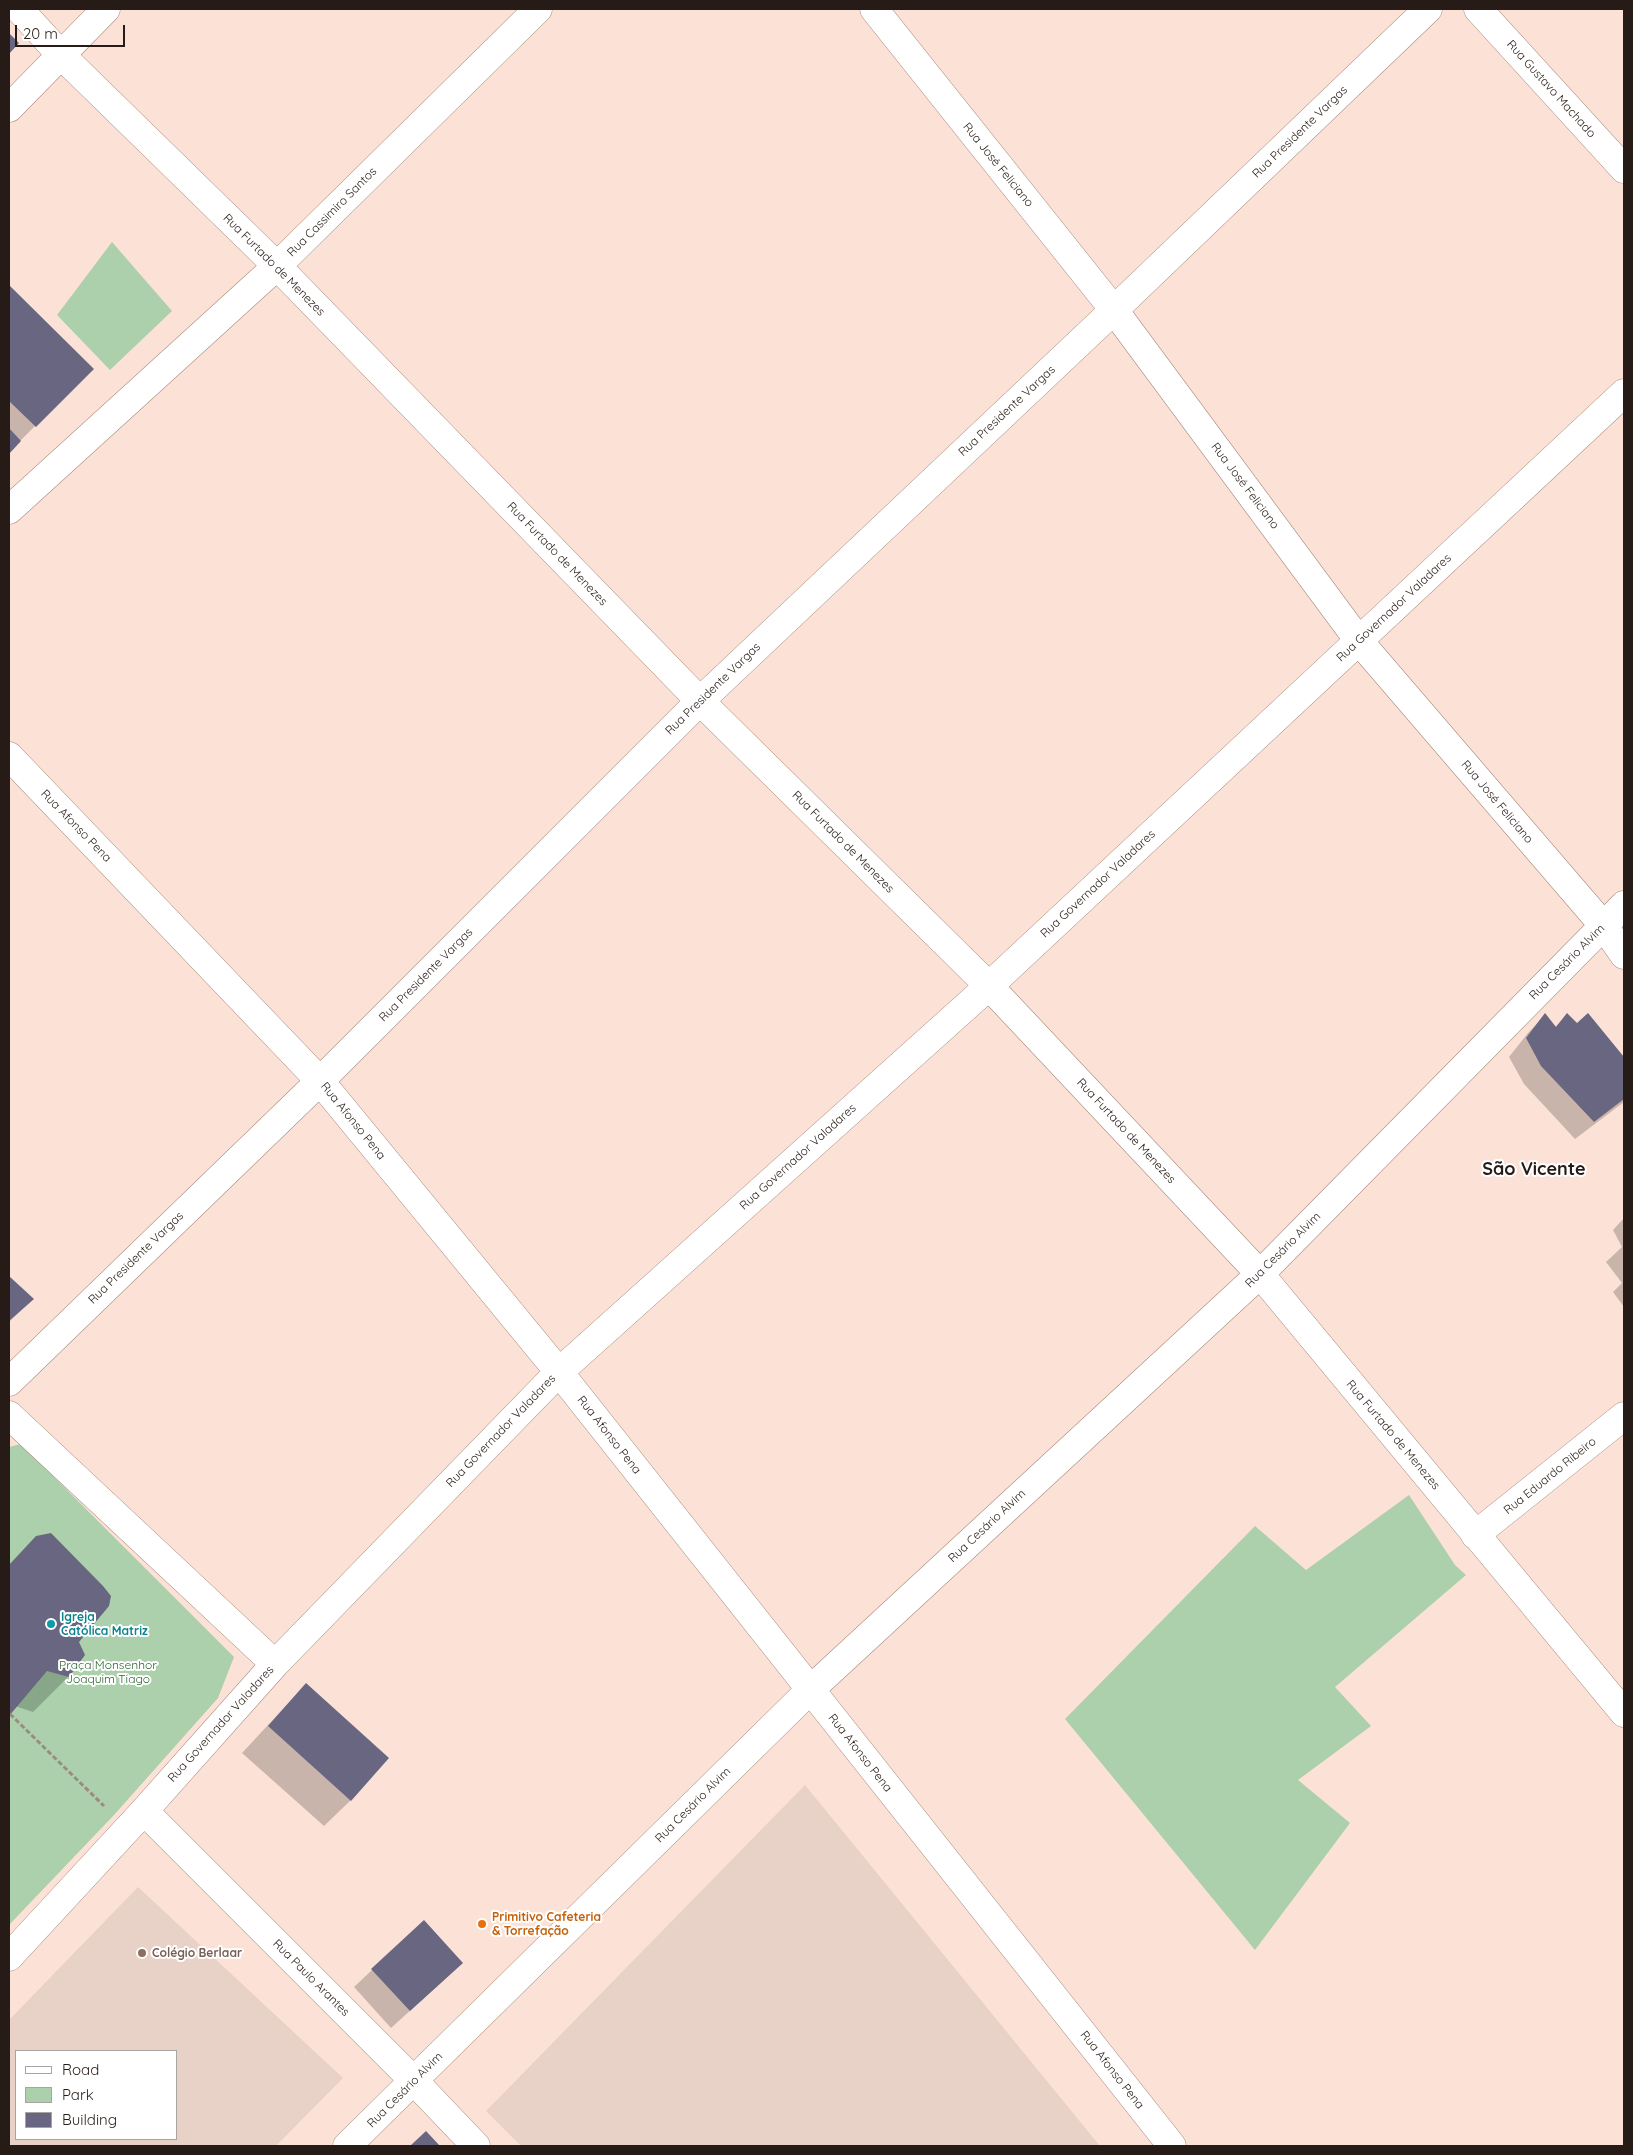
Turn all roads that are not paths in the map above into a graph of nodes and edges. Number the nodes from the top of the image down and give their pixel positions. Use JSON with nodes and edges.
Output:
{"nodes":[{"id":1,"x":19,"y":9,"type":"edge"},
{"id":2,"x":106,"y":9,"type":"edge"},
{"id":3,"x":538,"y":9,"type":"edge"},
{"id":4,"x":874,"y":9,"type":"edge"},
{"id":5,"x":1428,"y":9,"type":"edge"},
{"id":6,"x":1478,"y":9,"type":"edge"},
{"id":7,"x":60,"y":55,"type":"junction"},
{"id":8,"x":9,"y":108,"type":"edge"},
{"id":9,"x":1624,"y":169,"type":"edge"},
{"id":10,"x":277,"y":266,"type":"junction"},
{"id":11,"x":1114,"y":310,"type":"junction"},
{"id":12,"x":1624,"y":394,"type":"edge"},
{"id":13,"x":9,"y":510,"type":"edge"},
{"id":14,"x":1359,"y":641,"type":"junction"},
{"id":15,"x":700,"y":701,"type":"junction"},
{"id":16,"x":9,"y":756,"type":"edge"},
{"id":17,"x":1624,"y":904,"type":"edge"},
{"id":18,"x":1603,"y":926,"type":"junction"},
{"id":19,"x":1624,"y":956,"type":"edge"},
{"id":20,"x":989,"y":986,"type":"junction"},
{"id":21,"x":320,"y":1080,"type":"junction"},
{"id":22,"x":1260,"y":1274,"type":"junction"},
{"id":23,"x":559,"y":1372,"type":"junction"},
{"id":24,"x":9,"y":1382,"type":"edge"},
{"id":25,"x":9,"y":1415,"type":"edge"},
{"id":26,"x":1624,"y":1416,"type":"edge"},
{"id":27,"x":1476,"y":1535,"type":"junction"},
{"id":28,"x":275,"y":1664,"type":"junction"},
{"id":29,"x":810,"y":1690,"type":"junction"},
{"id":30,"x":1624,"y":1713,"type":"edge"},
{"id":31,"x":136,"y":1820,"type":"junction"},
{"id":32,"x":14,"y":1939,"type":"edge"},
{"id":33,"x":414,"y":2081,"type":"junction"},
{"id":34,"x":347,"y":2146,"type":"edge"},
{"id":35,"x":476,"y":2146,"type":"edge"},
{"id":36,"x":1172,"y":2146,"type":"edge"}],
"edges":[{"from":1,"to":7,"type":"street","name":"Rua Furtado de Menezes"},
{"from":2,"to":7,"type":"street"},
{"from":3,"to":10,"type":"street","name":"Rua Cassimiro Santos"},
{"from":4,"to":11,"type":"street","name":"Rua José Feliciano"},
{"from":5,"to":11,"type":"street","name":"Rua Presidente Vargas"},
{"from":6,"to":9,"type":"street","name":"Rua Gustavo Machado"},
{"from":7,"to":8,"type":"street"},
{"from":7,"to":10,"type":"street","name":"Rua Furtado de Menezes"},
{"from":10,"to":13,"type":"street","name":"Rua Cassimiro Santos"},
{"from":10,"to":15,"type":"street","name":"Rua Furtado de Menezes"},
{"from":11,"to":14,"type":"street","name":"Rua José Feliciano"},
{"from":11,"to":15,"type":"street","name":"Rua Presidente Vargas"},
{"from":12,"to":14,"type":"street","name":"Rua Governador Valadares"},
{"from":14,"to":18,"type":"street","name":"Rua José Feliciano"},
{"from":14,"to":20,"type":"street","name":"Rua Governador Valadares"},
{"from":15,"to":20,"type":"street","name":"Rua Furtado de Menezes"},
{"from":15,"to":21,"type":"street","name":"Rua Presidente Vargas"},
{"from":16,"to":21,"type":"street","name":"Rua Afonso Pena"},
{"from":17,"to":18,"type":"street","name":"Rua Cesário Alvim"},
{"from":18,"to":19,"type":"street","name":"Rua José Feliciano"},
{"from":18,"to":22,"type":"street","name":"Rua Cesário Alvim"},
{"from":20,"to":22,"type":"street","name":"Rua Furtado de Menezes"},
{"from":20,"to":23,"type":"street","name":"Rua Governador Valadares"},
{"from":21,"to":23,"type":"street","name":"Rua Afonso Pena"},
{"from":21,"to":24,"type":"street","name":"Rua Presidente Vargas"},
{"from":22,"to":27,"type":"street","name":"Rua Furtado de Menezes"},
{"from":22,"to":29,"type":"street","name":"Rua Cesário Alvim"},
{"from":23,"to":28,"type":"street","name":"Rua Governador Valadares"},
{"from":23,"to":29,"type":"street","name":"Rua Afonso Pena"},
{"from":25,"to":28,"type":"street"},
{"from":26,"to":27,"type":"street","name":"Rua Eduardo Ribeiro"},
{"from":27,"to":30,"type":"street","name":"Rua Furtado de Menezes"},
{"from":28,"to":31,"type":"street","name":"Rua Governador Valadares"},
{"from":29,"to":33,"type":"street","name":"Rua Cesário Alvim"},
{"from":29,"to":36,"type":"street","name":"Rua Afonso Pena"},
{"from":31,"to":32,"type":"street","name":"Rua Governador Valadares"},
{"from":31,"to":33,"type":"street","name":"Rua Paulo Arantes"},
{"from":33,"to":34,"type":"street","name":"Rua Cesário Alvim"},
{"from":33,"to":35,"type":"street","name":"Rua Paulo Arantes"}]}
